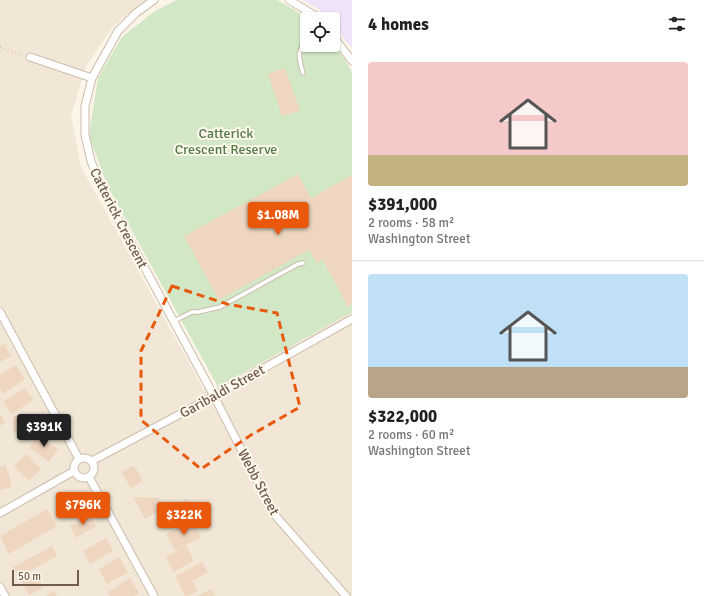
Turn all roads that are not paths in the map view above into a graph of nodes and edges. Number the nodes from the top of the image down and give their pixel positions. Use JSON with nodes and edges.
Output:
{"nodes":[{"id":1,"x":154,"y":0,"type":"edge"},
{"id":2,"x":289,"y":0,"type":"edge"},
{"id":3,"x":309,"y":12,"type":"edge"},
{"id":4,"x":340,"y":45,"type":"edge"},
{"id":5,"x":300,"y":48,"type":"edge"},
{"id":6,"x":30,"y":57,"type":"road end"},
{"id":7,"x":352,"y":61,"type":"edge"},
{"id":8,"x":303,"y":73,"type":"dead end"},
{"id":9,"x":92,"y":78,"type":"junction"},
{"id":10,"x":302,"y":263,"type":"dead end"},
{"id":11,"x":0,"y":312,"type":"edge"},
{"id":12,"x":352,"y":319,"type":"edge"},
{"id":13,"x":173,"y":322,"type":"junction"},
{"id":14,"x":214,"y":396,"type":"junction"},
{"id":15,"x":79,"y":459,"type":"junction"},
{"id":16,"x":92,"y":461,"type":"junction"},
{"id":17,"x":74,"y":471,"type":"junction"},
{"id":18,"x":89,"y":477,"type":"junction"},
{"id":19,"x":0,"y":513,"type":"edge"},
{"id":20,"x":0,"y":587,"type":"edge"},
{"id":21,"x":5,"y":596,"type":"edge"},
{"id":22,"x":154,"y":596,"type":"edge"},
{"id":23,"x":346,"y":596,"type":"edge"}],
"edges":[{"from":1,"to":9,"type":"street","name":"Catterick Crescent"},
{"from":2,"to":3,"type":"street"},
{"from":4,"to":7,"type":"street"},
{"from":5,"to":8,"type":"lane"},
{"from":6,"to":9,"type":"street"},
{"from":9,"to":13,"type":"street","name":"Catterick Crescent"},
{"from":10,"to":13,"type":"lane"},
{"from":11,"to":15,"type":"street"},
{"from":12,"to":14,"type":"street","name":"Garibaldi Street"},
{"from":13,"to":14,"type":"street","name":"Catterick Crescent"},
{"from":14,"to":16,"type":"street","name":"Garibaldi Street"},
{"from":14,"to":23,"type":"street","name":"Webb Street"},
{"from":15,"to":16,"type":"street"},
{"from":15,"to":17,"type":"street"},
{"from":16,"to":18,"type":"street"},
{"from":17,"to":18,"type":"street"},
{"from":17,"to":19,"type":"street"},
{"from":18,"to":22,"type":"street"},
{"from":20,"to":21,"type":"street"}]}
